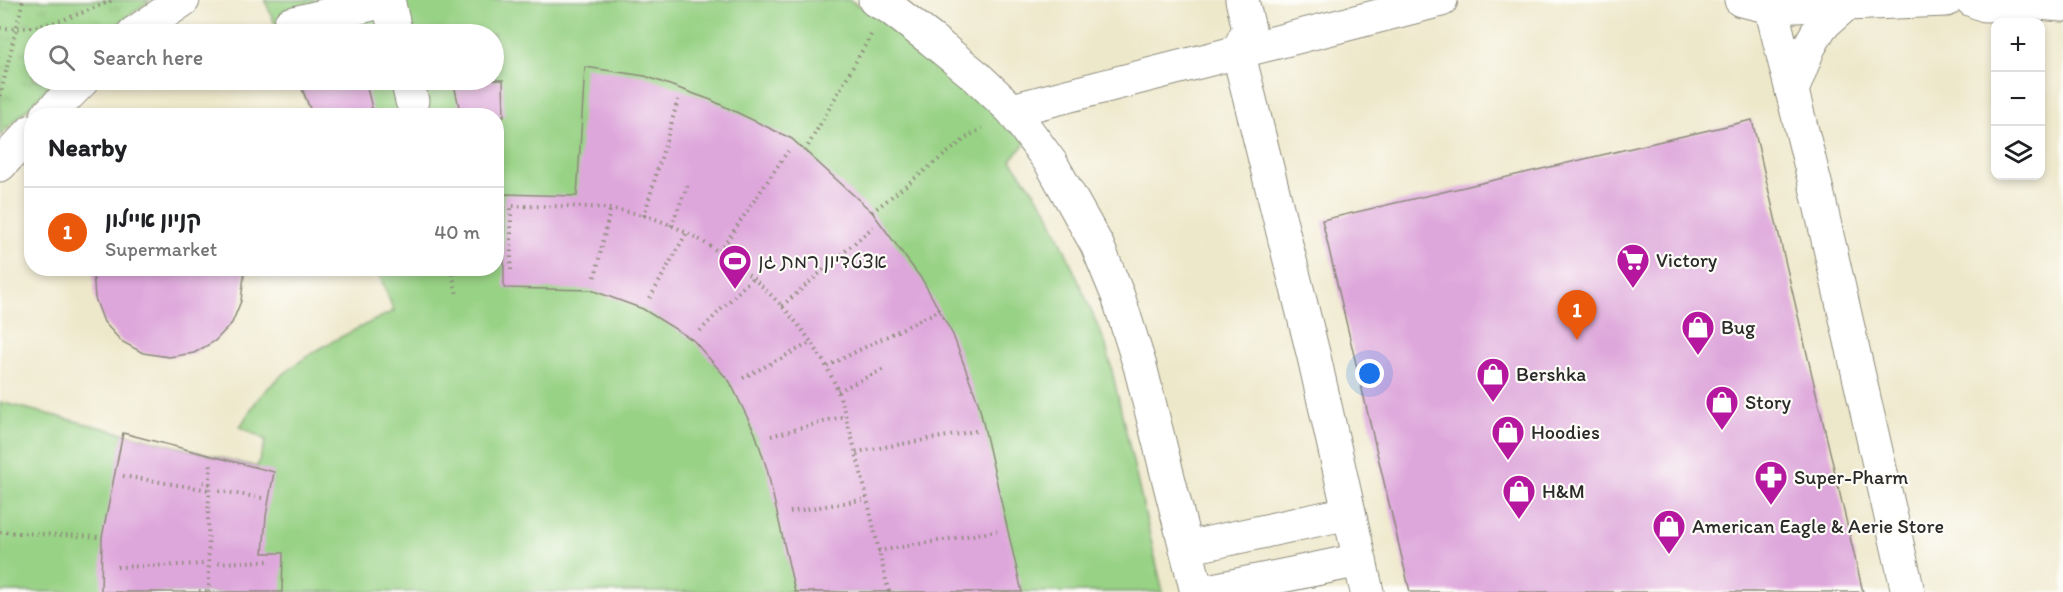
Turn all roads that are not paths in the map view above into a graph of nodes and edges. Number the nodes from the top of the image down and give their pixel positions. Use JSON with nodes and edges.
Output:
{"nodes":[{"id":1,"x":183,"y":0,"type":"edge"},
{"id":2,"x":388,"y":0,"type":"edge"},
{"id":3,"x":1242,"y":0,"type":"edge"},
{"id":4,"x":1441,"y":0,"type":"edge"},
{"id":5,"x":1946,"y":0,"type":"edge"},
{"id":6,"x":1972,"y":0,"type":"edge"},
{"id":7,"x":1761,"y":2,"type":"edge"},
{"id":8,"x":2050,"y":4,"type":"edge"},
{"id":9,"x":1845,"y":5,"type":"junction"},
{"id":10,"x":874,"y":16,"type":"edge"},
{"id":11,"x":148,"y":24,"type":"edge"},
{"id":12,"x":290,"y":24,"type":"dead end"},
{"id":13,"x":394,"y":24,"type":"edge"},
{"id":14,"x":1238,"y":51,"type":"junction"},
{"id":15,"x":73,"y":90,"type":"edge"},
{"id":16,"x":1792,"y":91,"type":"junction"},
{"id":17,"x":55,"y":108,"type":"edge"},
{"id":18,"x":1012,"y":110,"type":"junction"},
{"id":19,"x":24,"y":140,"type":"edge"},
{"id":20,"x":0,"y":165,"type":"edge"},
{"id":21,"x":1349,"y":513,"type":"junction"},
{"id":22,"x":1186,"y":548,"type":"junction"},
{"id":23,"x":1360,"y":560,"type":"junction"},
{"id":24,"x":1197,"y":592,"type":"edge"},
{"id":25,"x":1203,"y":592,"type":"edge"},
{"id":26,"x":1367,"y":592,"type":"edge"},
{"id":27,"x":1908,"y":592,"type":"edge"}],
"edges":[{"from":1,"to":11,"type":"lane"},
{"from":2,"to":12,"type":"lane"},
{"from":2,"to":13,"type":"lane"},
{"from":3,"to":14,"type":"lane"},
{"from":4,"to":14,"type":"lane"},
{"from":5,"to":9,"type":"lane"},
{"from":6,"to":8,"type":"lane"},
{"from":7,"to":9,"type":"lane"},
{"from":7,"to":16,"type":"lane"},
{"from":9,"to":16,"type":"lane"},
{"from":10,"to":18,"type":"lane"},
{"from":14,"to":18,"type":"lane"},
{"from":14,"to":21,"type":"lane"},
{"from":15,"to":17,"type":"lane"},
{"from":16,"to":27,"type":"lane"},
{"from":18,"to":22,"type":"lane"},
{"from":19,"to":20,"type":"lane"},
{"from":21,"to":22,"type":"lane"},
{"from":21,"to":23,"type":"lane"},
{"from":22,"to":24,"type":"lane"},
{"from":23,"to":25,"type":"lane"},
{"from":23,"to":26,"type":"lane"}]}
